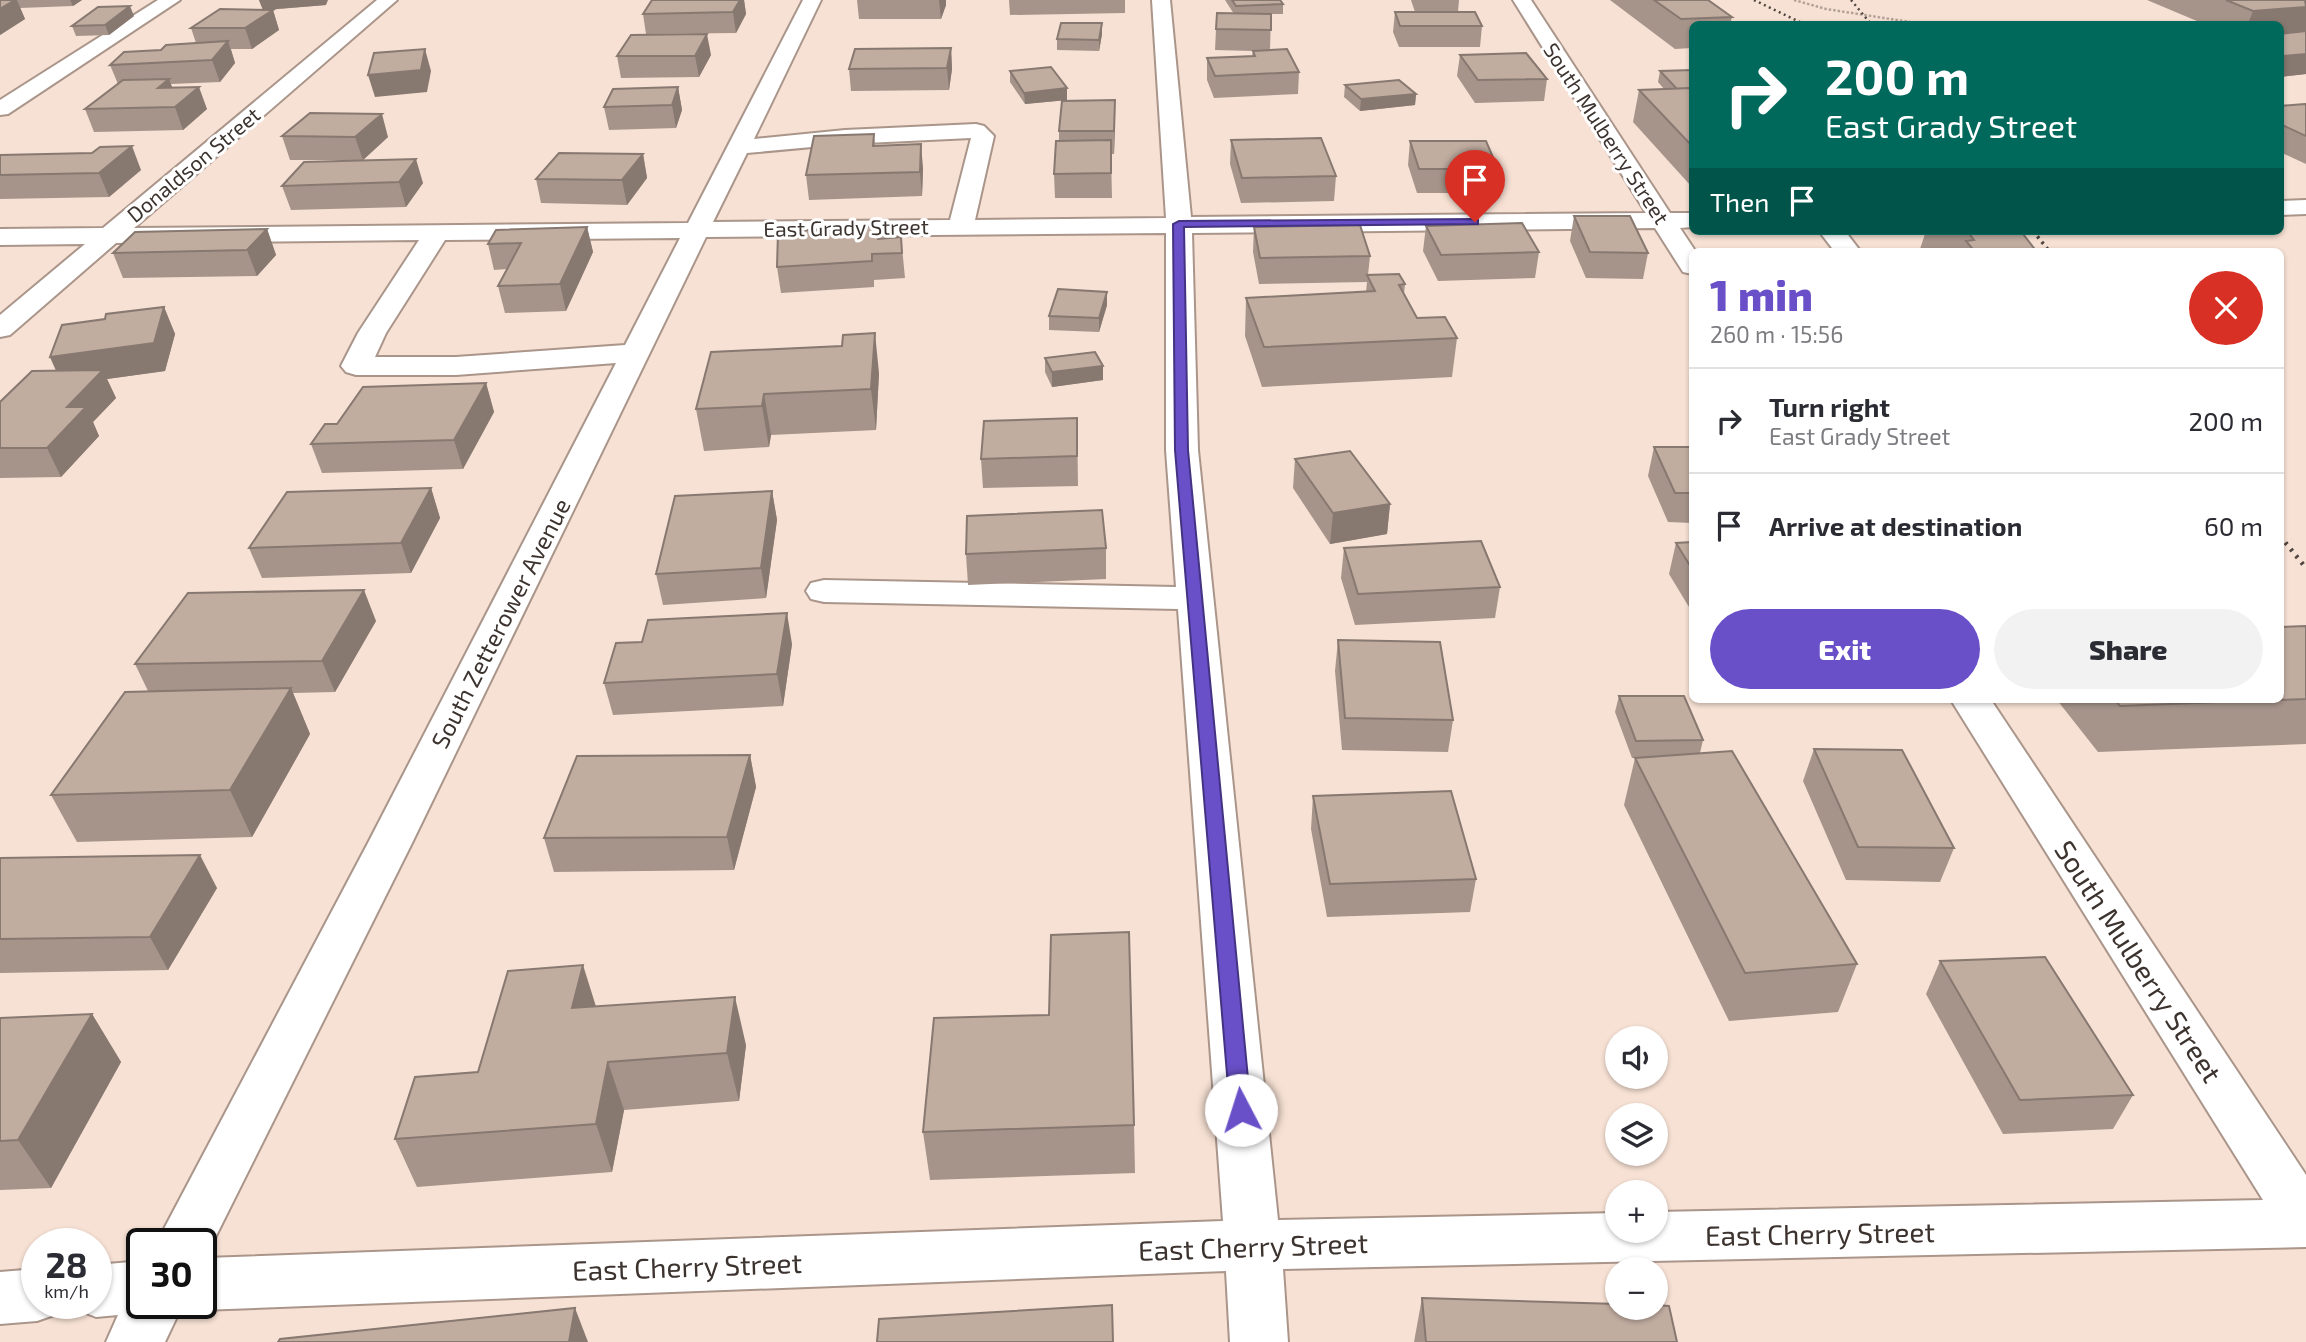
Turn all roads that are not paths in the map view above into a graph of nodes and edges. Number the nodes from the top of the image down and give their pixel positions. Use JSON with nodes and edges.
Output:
{"nodes":[{"id":1,"x":171,"y":0,"type":"edge"},
{"id":2,"x":388,"y":0,"type":"edge"},
{"id":3,"x":812,"y":0,"type":"edge"},
{"id":4,"x":1161,"y":0,"type":"edge"},
{"id":5,"x":1522,"y":0,"type":"edge"},
{"id":6,"x":0,"y":109,"type":"edge"},
{"id":7,"x":739,"y":146,"type":"junction"},
{"id":8,"x":2306,"y":207,"type":"edge"},
{"id":9,"x":2284,"y":208,"type":"edge"},
{"id":10,"x":1663,"y":220,"type":"junction"},
{"id":11,"x":1689,"y":220,"type":"edge"},
{"id":12,"x":1179,"y":224,"type":"junction"},
{"id":13,"x":961,"y":226,"type":"junction"},
{"id":14,"x":698,"y":228,"type":"junction"},
{"id":15,"x":438,"y":232,"type":"junction"},
{"id":16,"x":108,"y":236,"type":"junction"},
{"id":17,"x":0,"y":237,"type":"edge"},
{"id":18,"x":1689,"y":261,"type":"edge"},
{"id":19,"x":0,"y":329,"type":"edge"},
{"id":20,"x":636,"y":353,"type":"junction"},
{"id":21,"x":824,"y":591,"type":"dead end"},
{"id":22,"x":1195,"y":598,"type":"junction"},
{"id":23,"x":1973,"y":703,"type":"edge"},
{"id":24,"x":2306,"y":1222,"type":"edge"},
{"id":25,"x":192,"y":1228,"type":"edge"},
{"id":26,"x":1253,"y":1245,"type":"junction"},
{"id":27,"x":217,"y":1283,"type":"edge"},
{"id":28,"x":21,"y":1297,"type":"edge"},
{"id":29,"x":0,"y":1298,"type":"edge"},
{"id":30,"x":146,"y":1319,"type":"edge"},
{"id":31,"x":135,"y":1342,"type":"edge"},
{"id":32,"x":1259,"y":1342,"type":"edge"}],
"edges":[{"from":1,"to":6,"type":"street"},
{"from":2,"to":16,"type":"street","name":"Donaldson Street"},
{"from":3,"to":7,"type":"street","name":"South Zetterower Avenue"},
{"from":4,"to":12,"type":"street"},
{"from":5,"to":10,"type":"street","name":"South Mulberry Street"},
{"from":7,"to":13,"type":"street"},
{"from":7,"to":14,"type":"street","name":"South Zetterower Avenue"},
{"from":8,"to":9,"type":"street"},
{"from":10,"to":11,"type":"street","name":"East Grady Street"},
{"from":10,"to":12,"type":"street","name":"East Grady Street"},
{"from":10,"to":18,"type":"street","name":"South Mulberry Street"},
{"from":12,"to":13,"type":"street","name":"East Grady Street"},
{"from":12,"to":22,"type":"street"},
{"from":13,"to":14,"type":"street","name":"East Grady Street"},
{"from":14,"to":15,"type":"street","name":"East Grady Street"},
{"from":14,"to":20,"type":"street","name":"South Zetterower Avenue"},
{"from":15,"to":16,"type":"street","name":"East Grady Street"},
{"from":15,"to":20,"type":"street"},
{"from":16,"to":17,"type":"street","name":"East Grady Street"},
{"from":16,"to":19,"type":"street","name":"Donaldson Street"},
{"from":20,"to":25,"type":"street","name":"South Zetterower Avenue"},
{"from":21,"to":22,"type":"street"},
{"from":22,"to":26,"type":"street"},
{"from":23,"to":24,"type":"street","name":"South Mulberry Street"},
{"from":24,"to":26,"type":"street","name":"East Cherry Street"},
{"from":26,"to":27,"type":"street","name":"East Cherry Street"},
{"from":26,"to":32,"type":"street"},
{"from":28,"to":29,"type":"street"},
{"from":30,"to":31,"type":"street"}]}
